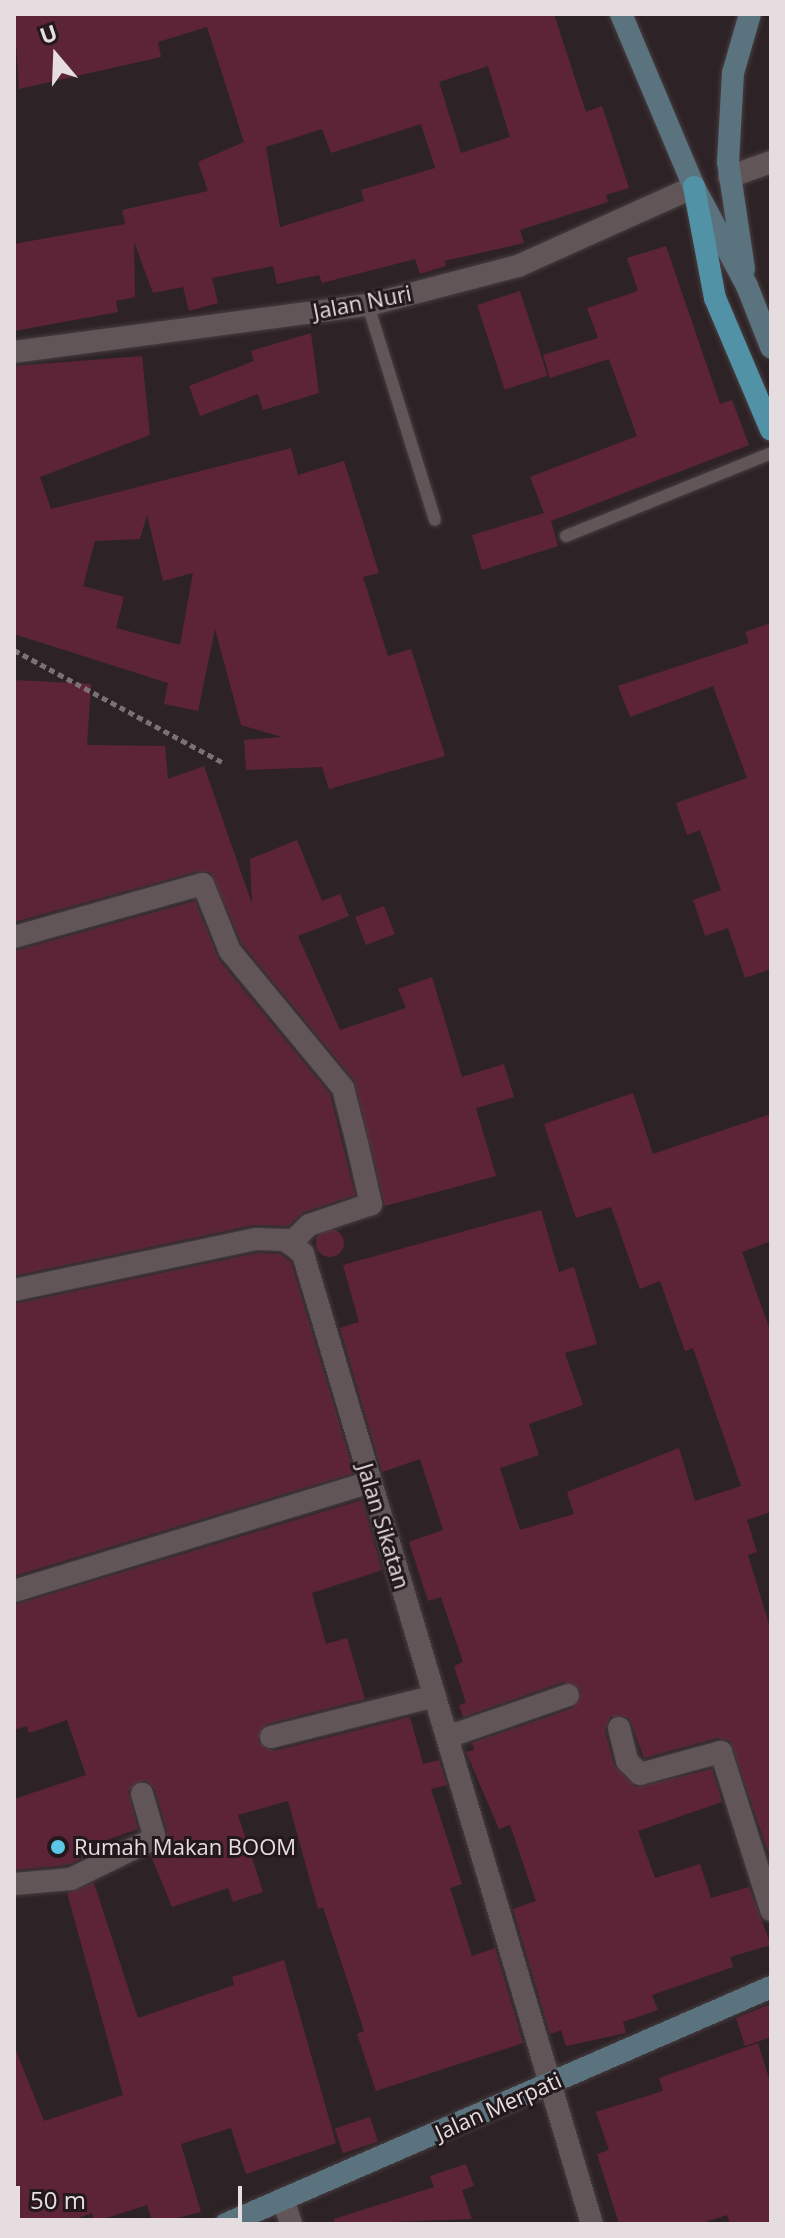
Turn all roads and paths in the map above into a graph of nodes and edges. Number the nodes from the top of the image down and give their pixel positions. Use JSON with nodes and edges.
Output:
{"nodes":[{"id":1,"x":621,"y":14,"type":"edge"},
{"id":2,"x":750,"y":14,"type":"edge"},
{"id":3,"x":771,"y":162,"type":"edge"},
{"id":4,"x":729,"y":177,"type":"junction"},
{"id":5,"x":694,"y":187,"type":"junction"},
{"id":6,"x":747,"y":286,"type":"junction"},
{"id":7,"x":368,"y":305,"type":"junction"},
{"id":8,"x":771,"y":347,"type":"edge"},
{"id":9,"x":14,"y":352,"type":"edge"},
{"id":10,"x":771,"y":430,"type":"edge"},
{"id":11,"x":771,"y":453,"type":"edge"},
{"id":12,"x":435,"y":520,"type":"dead end"},
{"id":13,"x":566,"y":536,"type":"dead end"},
{"id":14,"x":14,"y":650,"type":"edge"},
{"id":15,"x":222,"y":762,"type":"dead end"},
{"id":16,"x":14,"y":937,"type":"edge"},
{"id":17,"x":290,"y":1244,"type":"junction"},
{"id":18,"x":14,"y":1290,"type":"edge"},
{"id":19,"x":371,"y":1482,"type":"junction"},
{"id":20,"x":14,"y":1591,"type":"edge"},
{"id":21,"x":568,"y":1695,"type":"dead end"},
{"id":22,"x":435,"y":1696,"type":"junction"},
{"id":23,"x":619,"y":1728,"type":"dead end"},
{"id":24,"x":271,"y":1737,"type":"dead end"},
{"id":25,"x":447,"y":1737,"type":"junction"},
{"id":26,"x":142,"y":1794,"type":"dead end"},
{"id":27,"x":14,"y":1884,"type":"edge"},
{"id":28,"x":771,"y":1910,"type":"edge"},
{"id":29,"x":771,"y":1987,"type":"edge"},
{"id":30,"x":551,"y":2083,"type":"junction"},
{"id":31,"x":283,"y":2199,"type":"junction"},
{"id":32,"x":226,"y":2224,"type":"edge"},
{"id":33,"x":291,"y":2224,"type":"edge"},
{"id":34,"x":592,"y":2224,"type":"edge"}],
"edges":[{"from":1,"to":5,"type":"main road"},
{"from":2,"to":4,"type":"main road"},
{"from":3,"to":4,"type":"street"},
{"from":4,"to":5,"type":"main road"},
{"from":4,"to":6,"type":"main road"},
{"from":5,"to":6,"type":"main road"},
{"from":5,"to":7,"type":"street","name":"Jalan Nuri"},
{"from":5,"to":10,"type":"main road"},
{"from":6,"to":8,"type":"main road"},
{"from":7,"to":9,"type":"street","name":"Jalan Nuri"},
{"from":7,"to":12,"type":"lane"},
{"from":11,"to":13,"type":"lane"},
{"from":14,"to":15,"type":"path"},
{"from":16,"to":17,"type":"street"},
{"from":17,"to":18,"type":"street"},
{"from":17,"to":19,"type":"street","name":"Jalan Sikatan"},
{"from":19,"to":20,"type":"street"},
{"from":19,"to":22,"type":"street","name":"Jalan Sikatan"},
{"from":21,"to":25,"type":"street"},
{"from":22,"to":24,"type":"street"},
{"from":22,"to":25,"type":"street","name":"Jalan Sikatan"},
{"from":23,"to":28,"type":"street"},
{"from":25,"to":30,"type":"street","name":"Jalan Sikatan"},
{"from":26,"to":27,"type":"street"},
{"from":29,"to":30,"type":"main road","name":"Jalan Merpati"},
{"from":30,"to":31,"type":"main road","name":"Jalan Merpati"},
{"from":30,"to":34,"type":"street","name":"Jalan Sikatan"},
{"from":31,"to":32,"type":"main road","name":"Jalan Merpati"},
{"from":31,"to":33,"type":"street"}]}
